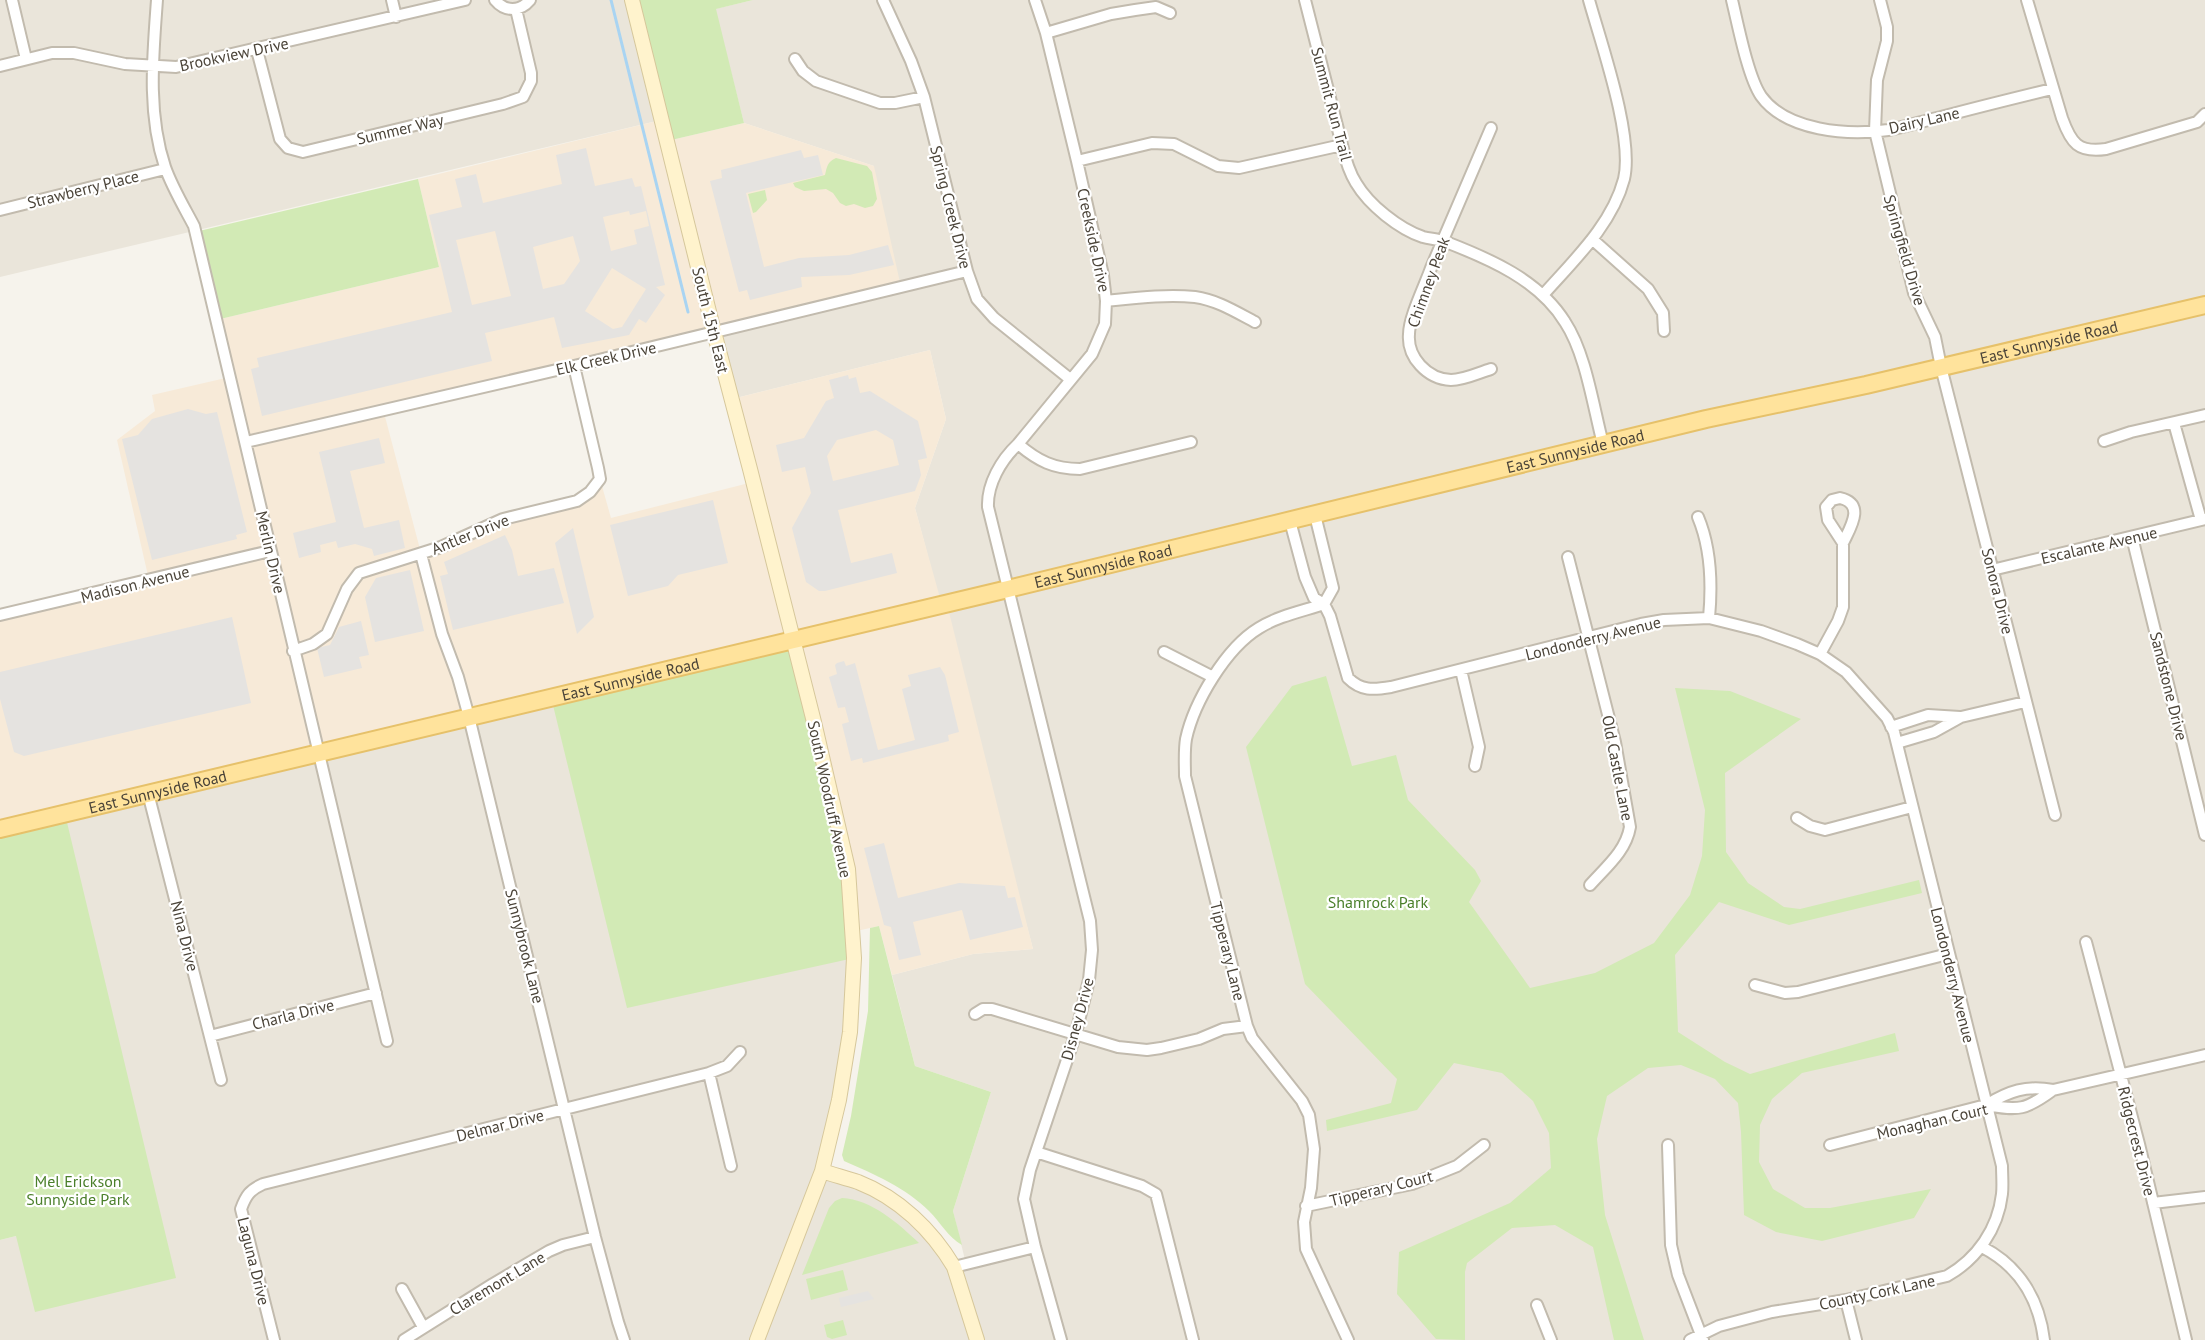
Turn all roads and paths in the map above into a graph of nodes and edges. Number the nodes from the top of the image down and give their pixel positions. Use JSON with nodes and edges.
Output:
{"nodes":[{"id":1,"x":12,"y":0,"type":"edge"},
{"id":2,"x":157,"y":0,"type":"edge"},
{"id":3,"x":392,"y":0,"type":"edge"},
{"id":4,"x":465,"y":0,"type":"edge"},
{"id":5,"x":495,"y":0,"type":"edge"},
{"id":6,"x":530,"y":0,"type":"edge"},
{"id":7,"x":632,"y":0,"type":"edge"},
{"id":8,"x":884,"y":0,"type":"edge"},
{"id":9,"x":1035,"y":0,"type":"edge"},
{"id":10,"x":1305,"y":0,"type":"edge"},
{"id":11,"x":1589,"y":0,"type":"edge"},
{"id":12,"x":1732,"y":0,"type":"edge"},
{"id":13,"x":1880,"y":0,"type":"edge"},
{"id":14,"x":2027,"y":0,"type":"edge"},
{"id":15,"x":516,"y":9,"type":"junction"},
{"id":16,"x":1170,"y":13,"type":"dead end"},
{"id":17,"x":396,"y":17,"type":"junction"},
{"id":18,"x":1046,"y":33,"type":"junction"},
{"id":19,"x":258,"y":50,"type":"junction"},
{"id":20,"x":26,"y":59,"type":"junction"},
{"id":21,"x":795,"y":59,"type":"dead end"},
{"id":22,"x":0,"y":66,"type":"edge"},
{"id":23,"x":152,"y":66,"type":"junction"},
{"id":24,"x":2052,"y":89,"type":"junction"},
{"id":25,"x":924,"y":97,"type":"junction"},
{"id":26,"x":2205,"y":114,"type":"edge"},
{"id":27,"x":1491,"y":128,"type":"dead end"},
{"id":28,"x":1875,"y":131,"type":"junction"},
{"id":29,"x":1342,"y":145,"type":"junction"},
{"id":30,"x":1077,"y":161,"type":"junction"},
{"id":31,"x":165,"y":169,"type":"junction"},
{"id":32,"x":0,"y":210,"type":"edge"},
{"id":33,"x":1592,"y":239,"type":"junction"},
{"id":34,"x":1443,"y":241,"type":"junction"},
{"id":35,"x":967,"y":272,"type":"junction"},
{"id":36,"x":1542,"y":295,"type":"junction"},
{"id":37,"x":1106,"y":301,"type":"junction"},
{"id":38,"x":2205,"y":305,"type":"edge"},
{"id":39,"x":1255,"y":322,"type":"dead end"},
{"id":40,"x":1664,"y":331,"type":"dead end"},
{"id":41,"x":714,"y":332,"type":"junction"},
{"id":42,"x":574,"y":366,"type":"junction"},
{"id":43,"x":1941,"y":367,"type":"junction"},
{"id":44,"x":1491,"y":369,"type":"dead end"},
{"id":45,"x":1070,"y":379,"type":"junction"},
{"id":46,"x":2205,"y":415,"type":"edge"},
{"id":47,"x":2174,"y":423,"type":"junction"},
{"id":48,"x":2104,"y":441,"type":"dead end"},
{"id":49,"x":246,"y":442,"type":"junction"},
{"id":50,"x":1191,"y":442,"type":"dead end"},
{"id":51,"x":1018,"y":444,"type":"junction"},
{"id":52,"x":1602,"y":444,"type":"junction"},
{"id":53,"x":1315,"y":515,"type":"junction"},
{"id":54,"x":1698,"y":517,"type":"dead end"},
{"id":55,"x":2203,"y":519,"type":"edge"},
{"id":56,"x":1290,"y":521,"type":"junction"},
{"id":57,"x":2133,"y":537,"type":"junction"},
{"id":58,"x":1843,"y":543,"type":"dead end"},
{"id":59,"x":270,"y":552,"type":"junction"},
{"id":60,"x":421,"y":554,"type":"junction"},
{"id":61,"x":1568,"y":557,"type":"dead end"},
{"id":62,"x":1992,"y":570,"type":"junction"},
{"id":63,"x":1008,"y":589,"type":"junction"},
{"id":64,"x":1324,"y":604,"type":"junction"},
{"id":65,"x":0,"y":615,"type":"edge"},
{"id":66,"x":1709,"y":618,"type":"junction"},
{"id":67,"x":1587,"y":639,"type":"junction"},
{"id":68,"x":793,"y":640,"type":"junction"},
{"id":69,"x":293,"y":651,"type":"junction"},
{"id":70,"x":1164,"y":652,"type":"dead end"},
{"id":71,"x":1820,"y":654,"type":"junction"},
{"id":72,"x":1461,"y":670,"type":"junction"},
{"id":73,"x":1213,"y":677,"type":"junction"},
{"id":74,"x":2025,"y":702,"type":"junction"},
{"id":75,"x":469,"y":717,"type":"junction"},
{"id":76,"x":1960,"y":717,"type":"junction"},
{"id":77,"x":1891,"y":727,"type":"junction"},
{"id":78,"x":1897,"y":743,"type":"junction"},
{"id":79,"x":318,"y":753,"type":"junction"},
{"id":80,"x":1475,"y":766,"type":"dead end"},
{"id":81,"x":148,"y":793,"type":"junction"},
{"id":82,"x":1912,"y":807,"type":"junction"},
{"id":83,"x":2055,"y":815,"type":"dead end"},
{"id":84,"x":1797,"y":818,"type":"dead end"},
{"id":85,"x":2203,"y":818,"type":"edge"},
{"id":86,"x":0,"y":829,"type":"edge"},
{"id":87,"x":2205,"y":835,"type":"edge"},
{"id":88,"x":1590,"y":885,"type":"dead end"},
{"id":89,"x":2086,"y":942,"type":"dead end"},
{"id":90,"x":1948,"y":954,"type":"junction"},
{"id":91,"x":1755,"y":985,"type":"dead end"},
{"id":92,"x":376,"y":993,"type":"junction"},
{"id":93,"x":975,"y":1014,"type":"dead end"},
{"id":94,"x":1247,"y":1026,"type":"junction"},
{"id":95,"x":1076,"y":1033,"type":"junction"},
{"id":96,"x":210,"y":1036,"type":"junction"},
{"id":97,"x":387,"y":1041,"type":"dead end"},
{"id":98,"x":740,"y":1052,"type":"dead end"},
{"id":99,"x":2205,"y":1055,"type":"edge"},
{"id":100,"x":709,"y":1073,"type":"junction"},
{"id":101,"x":2120,"y":1074,"type":"junction"},
{"id":102,"x":222,"y":1080,"type":"dead end"},
{"id":103,"x":2053,"y":1090,"type":"junction"},
{"id":104,"x":1986,"y":1105,"type":"junction"},
{"id":105,"x":564,"y":1108,"type":"junction"},
{"id":106,"x":1668,"y":1144,"type":"dead end"},
{"id":107,"x":1484,"y":1145,"type":"dead end"},
{"id":108,"x":1830,"y":1145,"type":"dead end"},
{"id":109,"x":1036,"y":1152,"type":"junction"},
{"id":110,"x":731,"y":1166,"type":"dead end"},
{"id":111,"x":822,"y":1171,"type":"junction"},
{"id":112,"x":255,"y":1188,"type":"joint"},
{"id":113,"x":2205,"y":1197,"type":"edge"},
{"id":114,"x":2153,"y":1203,"type":"junction"},
{"id":115,"x":1306,"y":1206,"type":"junction"},
{"id":116,"x":595,"y":1237,"type":"junction"},
{"id":117,"x":1035,"y":1247,"type":"junction"},
{"id":118,"x":1982,"y":1247,"type":"junction"},
{"id":119,"x":954,"y":1267,"type":"junction"},
{"id":120,"x":402,"y":1289,"type":"dead end"},
{"id":121,"x":1846,"y":1300,"type":"junction"},
{"id":122,"x":1537,"y":1305,"type":"dead end"},
{"id":123,"x":423,"y":1327,"type":"junction"},
{"id":124,"x":1698,"y":1339,"type":"edge"},
{"id":125,"x":274,"y":1340,"type":"edge"},
{"id":126,"x":404,"y":1340,"type":"edge"},
{"id":127,"x":624,"y":1340,"type":"edge"},
{"id":128,"x":757,"y":1340,"type":"edge"},
{"id":129,"x":977,"y":1340,"type":"edge"},
{"id":130,"x":1061,"y":1340,"type":"edge"},
{"id":131,"x":1193,"y":1340,"type":"edge"},
{"id":132,"x":1347,"y":1340,"type":"edge"},
{"id":133,"x":1551,"y":1340,"type":"edge"},
{"id":134,"x":1856,"y":1340,"type":"edge"},
{"id":135,"x":2044,"y":1340,"type":"edge"},
{"id":136,"x":2186,"y":1340,"type":"edge"}],
"edges":[{"from":1,"to":20,"type":"street"},
{"from":2,"to":23,"type":"street","name":"Merlin Drive"},
{"from":3,"to":17,"type":"street"},
{"from":4,"to":17,"type":"street","name":"Brookview Drive"},
{"from":5,"to":15,"type":"street"},
{"from":6,"to":15,"type":"street"},
{"from":7,"to":41,"type":"main road","name":"South 15th East"},
{"from":8,"to":25,"type":"street","name":"Spring Creek Drive"},
{"from":9,"to":18,"type":"street","name":"Creekside Drive"},
{"from":10,"to":29,"type":"street","name":"Summit Run Trail"},
{"from":11,"to":33,"type":"street"},
{"from":12,"to":28,"type":"street","name":"Dairy Lane"},
{"from":13,"to":28,"type":"street","name":"Springfield Drive"},
{"from":14,"to":24,"type":"street"},
{"from":15,"to":19,"type":"street","name":"Summer Way"},
{"from":16,"to":18,"type":"street"},
{"from":17,"to":19,"type":"street","name":"Brookview Drive"},
{"from":18,"to":30,"type":"street","name":"Creekside Drive"},
{"from":19,"to":23,"type":"street","name":"Brookview Drive"},
{"from":20,"to":22,"type":"street","name":"Brookview Drive"},
{"from":20,"to":23,"type":"street","name":"Brookview Drive"},
{"from":21,"to":25,"type":"street"},
{"from":23,"to":31,"type":"street","name":"Merlin Drive"},
{"from":24,"to":26,"type":"street"},
{"from":24,"to":28,"type":"street","name":"Dairy Lane"},
{"from":25,"to":35,"type":"street","name":"Spring Creek Drive"},
{"from":27,"to":34,"type":"street","name":"Chimney Peak"},
{"from":28,"to":43,"type":"street","name":"Springfield Drive"},
{"from":29,"to":30,"type":"street"},
{"from":29,"to":34,"type":"street","name":"Summit Run Trail"},
{"from":30,"to":37,"type":"street","name":"Creekside Drive"},
{"from":31,"to":32,"type":"street","name":"Strawberry Place"},
{"from":31,"to":49,"type":"street","name":"Merlin Drive"},
{"from":33,"to":36,"type":"street"},
{"from":33,"to":40,"type":"street"},
{"from":34,"to":36,"type":"street","name":"Summit Run Trail"},
{"from":34,"to":44,"type":"street","name":"Chimney Peak"},
{"from":35,"to":41,"type":"street","name":"Elk Creek Drive"},
{"from":35,"to":45,"type":"street","name":"Spring Creek Drive"},
{"from":36,"to":52,"type":"street","name":"Summit Run Trail"},
{"from":37,"to":39,"type":"street"},
{"from":37,"to":45,"type":"street","name":"Creekside Drive"},
{"from":38,"to":43,"type":"main road","name":"East Sunnyside Road"},
{"from":41,"to":42,"type":"street","name":"Elk Creek Drive"},
{"from":41,"to":68,"type":"main road","name":"South 15th East"},
{"from":42,"to":49,"type":"street","name":"Elk Creek Drive"},
{"from":42,"to":60,"type":"street","name":"Antler Drive"},
{"from":43,"to":52,"type":"main road","name":"East Sunnyside Road"},
{"from":43,"to":62,"type":"street","name":"Sonora Drive"},
{"from":45,"to":51,"type":"street","name":"Creekside Drive"},
{"from":46,"to":47,"type":"street"},
{"from":47,"to":48,"type":"street"},
{"from":47,"to":55,"type":"street"},
{"from":49,"to":59,"type":"street","name":"Merlin Drive"},
{"from":50,"to":51,"type":"street"},
{"from":51,"to":63,"type":"street","name":"Creekside Drive"},
{"from":52,"to":53,"type":"main road","name":"East Sunnyside Road"},
{"from":53,"to":56,"type":"main road","name":"East Sunnyside Road"},
{"from":53,"to":64,"type":"street"},
{"from":54,"to":66,"type":"street"},
{"from":55,"to":57,"type":"street","name":"Escalante Avenue"},
{"from":56,"to":63,"type":"main road","name":"East Sunnyside Road"},
{"from":56,"to":64,"type":"street","name":"Londonderry Avenue"},
{"from":57,"to":62,"type":"street","name":"Escalante Avenue"},
{"from":57,"to":85,"type":"street","name":"Sandstone Drive"},
{"from":58,"to":71,"type":"street"},
{"from":59,"to":65,"type":"street","name":"Madison Avenue"},
{"from":59,"to":69,"type":"street","name":"Merlin Drive"},
{"from":60,"to":69,"type":"street","name":"Antler Drive"},
{"from":60,"to":75,"type":"street","name":"Sunnybrook Lane"},
{"from":61,"to":67,"type":"street","name":"Old Castle Lane"},
{"from":62,"to":74,"type":"street","name":"Sonora Drive"},
{"from":63,"to":68,"type":"main road","name":"East Sunnyside Road"},
{"from":63,"to":95,"type":"street","name":"Disney Drive"},
{"from":64,"to":72,"type":"street","name":"Londonderry Avenue"},
{"from":64,"to":73,"type":"street","name":"Tipperary Lane"},
{"from":66,"to":67,"type":"street","name":"Londonderry Avenue"},
{"from":66,"to":71,"type":"street","name":"Londonderry Avenue"},
{"from":67,"to":72,"type":"street","name":"Londonderry Avenue"},
{"from":67,"to":88,"type":"street","name":"Old Castle Lane"},
{"from":68,"to":75,"type":"main road","name":"East Sunnyside Road"},
{"from":68,"to":111,"type":"main road","name":"South Woodruff Avenue"},
{"from":69,"to":79,"type":"street","name":"Merlin Drive"},
{"from":70,"to":73,"type":"street"},
{"from":71,"to":77,"type":"street","name":"Londonderry Avenue"},
{"from":72,"to":80,"type":"street"},
{"from":73,"to":94,"type":"street","name":"Tipperary Lane"},
{"from":74,"to":76,"type":"street"},
{"from":74,"to":83,"type":"street","name":"Sonora Drive"},
{"from":75,"to":79,"type":"main road","name":"East Sunnyside Road"},
{"from":75,"to":105,"type":"street","name":"Sunnybrook Lane"},
{"from":76,"to":77,"type":"street"},
{"from":76,"to":78,"type":"street"},
{"from":77,"to":78,"type":"street","name":"Londonderry Avenue"},
{"from":78,"to":82,"type":"street","name":"Londonderry Avenue"},
{"from":79,"to":81,"type":"main road","name":"East Sunnyside Road"},
{"from":79,"to":92,"type":"street","name":"Merlin Drive"},
{"from":81,"to":86,"type":"main road","name":"East Sunnyside Road"},
{"from":81,"to":96,"type":"street","name":"Nina Drive"},
{"from":82,"to":84,"type":"street"},
{"from":82,"to":90,"type":"street","name":"Londonderry Avenue"},
{"from":85,"to":87,"type":"street","name":"Sandstone Drive"},
{"from":89,"to":101,"type":"street","name":"Ridgecrest Drive"},
{"from":90,"to":91,"type":"street"},
{"from":90,"to":104,"type":"street","name":"Londonderry Avenue"},
{"from":92,"to":96,"type":"street","name":"Charla Drive"},
{"from":92,"to":97,"type":"street","name":"Merlin Drive"},
{"from":93,"to":95,"type":"street"},
{"from":94,"to":95,"type":"street"},
{"from":94,"to":115,"type":"street","name":"Tipperary Lane"},
{"from":95,"to":109,"type":"street","name":"Disney Drive"},
{"from":96,"to":102,"type":"street","name":"Nina Drive"},
{"from":98,"to":100,"type":"street","name":"Delmar Drive"},
{"from":99,"to":101,"type":"street","name":"Monaghan Court"},
{"from":100,"to":105,"type":"street","name":"Delmar Drive"},
{"from":100,"to":110,"type":"street"},
{"from":101,"to":103,"type":"street","name":"Monaghan Court"},
{"from":101,"to":114,"type":"street","name":"Ridgecrest Drive"},
{"from":103,"to":104,"type":"street"},
{"from":103,"to":104,"type":"street","name":"Monaghan Court"},
{"from":104,"to":108,"type":"street","name":"Monaghan Court"},
{"from":104,"to":118,"type":"street","name":"County Cork Lane"},
{"from":105,"to":112,"type":"street","name":"Delmar Drive"},
{"from":105,"to":116,"type":"street","name":"Sunnybrook Lane"},
{"from":106,"to":124,"type":"street"},
{"from":107,"to":115,"type":"street","name":"Tipperary Court"},
{"from":109,"to":117,"type":"street","name":"Disney Drive"},
{"from":109,"to":131,"type":"street"},
{"from":111,"to":119,"type":"main road"},
{"from":111,"to":128,"type":"main road","name":"South Woodruff Avenue"},
{"from":112,"to":125,"type":"street","name":"Laguna Drive"},
{"from":113,"to":114,"type":"street"},
{"from":114,"to":136,"type":"street","name":"Ridgecrest Drive"},
{"from":115,"to":132,"type":"street","name":"Tipperary Lane"},
{"from":116,"to":123,"type":"street","name":"Claremont Lane"},
{"from":116,"to":127,"type":"street","name":"Sunnybrook Lane"},
{"from":117,"to":119,"type":"street"},
{"from":117,"to":130,"type":"street","name":"Disney Drive"},
{"from":118,"to":121,"type":"street","name":"County Cork Lane"},
{"from":118,"to":135,"type":"street"},
{"from":119,"to":129,"type":"main road"},
{"from":120,"to":123,"type":"street"},
{"from":121,"to":124,"type":"street","name":"County Cork Lane"},
{"from":121,"to":134,"type":"street"},
{"from":122,"to":133,"type":"street"},
{"from":123,"to":126,"type":"street","name":"Claremont Lane"}]}
